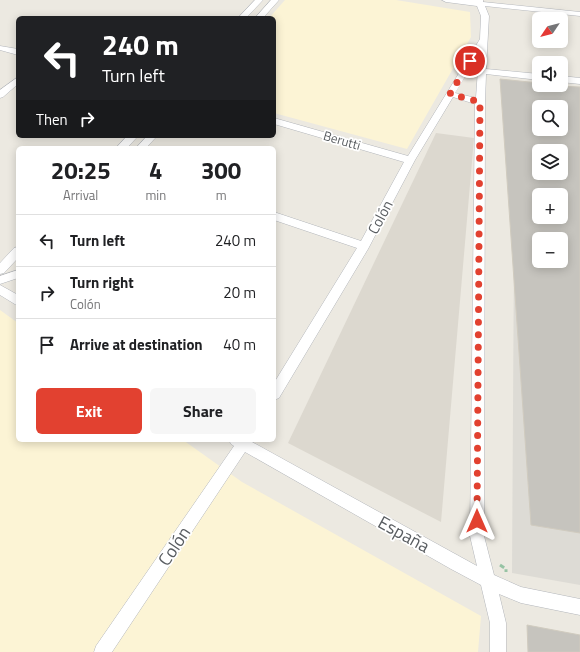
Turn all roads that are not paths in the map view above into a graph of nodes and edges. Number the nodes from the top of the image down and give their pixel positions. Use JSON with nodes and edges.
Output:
{"nodes":[{"id":1,"x":259,"y":0,"type":"edge"},
{"id":2,"x":275,"y":0,"type":"edge"},
{"id":3,"x":446,"y":0,"type":"edge"},
{"id":4,"x":480,"y":2,"type":"edge"},
{"id":5,"x":580,"y":14,"type":"edge"},
{"id":6,"x":244,"y":16,"type":"edge"},
{"id":7,"x":261,"y":16,"type":"edge"},
{"id":8,"x":483,"y":38,"type":"junction"},
{"id":9,"x":0,"y":48,"type":"edge"},
{"id":10,"x":16,"y":52,"type":"edge"},
{"id":11,"x":482,"y":71,"type":"junction"},
{"id":12,"x":532,"y":75,"type":"edge"},
{"id":13,"x":568,"y":80,"type":"edge"},
{"id":14,"x":580,"y":81,"type":"edge"},
{"id":15,"x":16,"y":82,"type":"edge"},
{"id":16,"x":450,"y":94,"type":"junction"},
{"id":17,"x":0,"y":95,"type":"edge"},
{"id":18,"x":480,"y":102,"type":"junction"},
{"id":19,"x":276,"y":122,"type":"edge"},
{"id":20,"x":131,"y":138,"type":"edge"},
{"id":21,"x":150,"y":138,"type":"edge"},
{"id":22,"x":123,"y":146,"type":"edge"},
{"id":23,"x":143,"y":146,"type":"edge"},
{"id":24,"x":410,"y":160,"type":"junction"},
{"id":25,"x":276,"y":217,"type":"edge"},
{"id":26,"x":364,"y":246,"type":"junction"},
{"id":27,"x":16,"y":253,"type":"edge"},
{"id":28,"x":0,"y":270,"type":"edge"},
{"id":29,"x":16,"y":275,"type":"edge"},
{"id":30,"x":0,"y":280,"type":"edge"},
{"id":31,"x":0,"y":289,"type":"edge"},
{"id":32,"x":16,"y":300,"type":"edge"},
{"id":33,"x":276,"y":391,"type":"edge"},
{"id":34,"x":242,"y":442,"type":"edge"},
{"id":35,"x":487,"y":580,"type":"junction"},
{"id":36,"x":580,"y":607,"type":"edge"},
{"id":37,"x":102,"y":652,"type":"edge"},
{"id":38,"x":498,"y":652,"type":"edge"}],
"edges":[{"from":1,"to":6,"type":"street"},
{"from":2,"to":7,"type":"street"},
{"from":3,"to":4,"type":"street"},
{"from":4,"to":5,"type":"street"},
{"from":4,"to":8,"type":"street","name":"Colón"},
{"from":8,"to":11,"type":"street","name":"Colón"},
{"from":8,"to":16,"type":"street","name":"Colón"},
{"from":9,"to":10,"type":"street"},
{"from":11,"to":12,"type":"street"},
{"from":11,"to":18,"type":"street","name":"Colón"},
{"from":13,"to":14,"type":"street"},
{"from":15,"to":17,"type":"street"},
{"from":16,"to":18,"type":"street"},
{"from":16,"to":24,"type":"street","name":"Colón"},
{"from":18,"to":35,"type":"street","name":"Colón"},
{"from":19,"to":24,"type":"street","name":"Berutti"},
{"from":20,"to":22,"type":"street"},
{"from":21,"to":23,"type":"street"},
{"from":24,"to":26,"type":"street","name":"Colón"},
{"from":25,"to":26,"type":"street"},
{"from":26,"to":33,"type":"street","name":"Colón"},
{"from":27,"to":28,"type":"street"},
{"from":29,"to":30,"type":"street"},
{"from":31,"to":32,"type":"street"},
{"from":34,"to":35,"type":"street","name":"España"},
{"from":34,"to":37,"type":"street","name":"Colón"},
{"from":35,"to":36,"type":"street","name":"España"},
{"from":35,"to":38,"type":"street","name":"Colón"}]}
